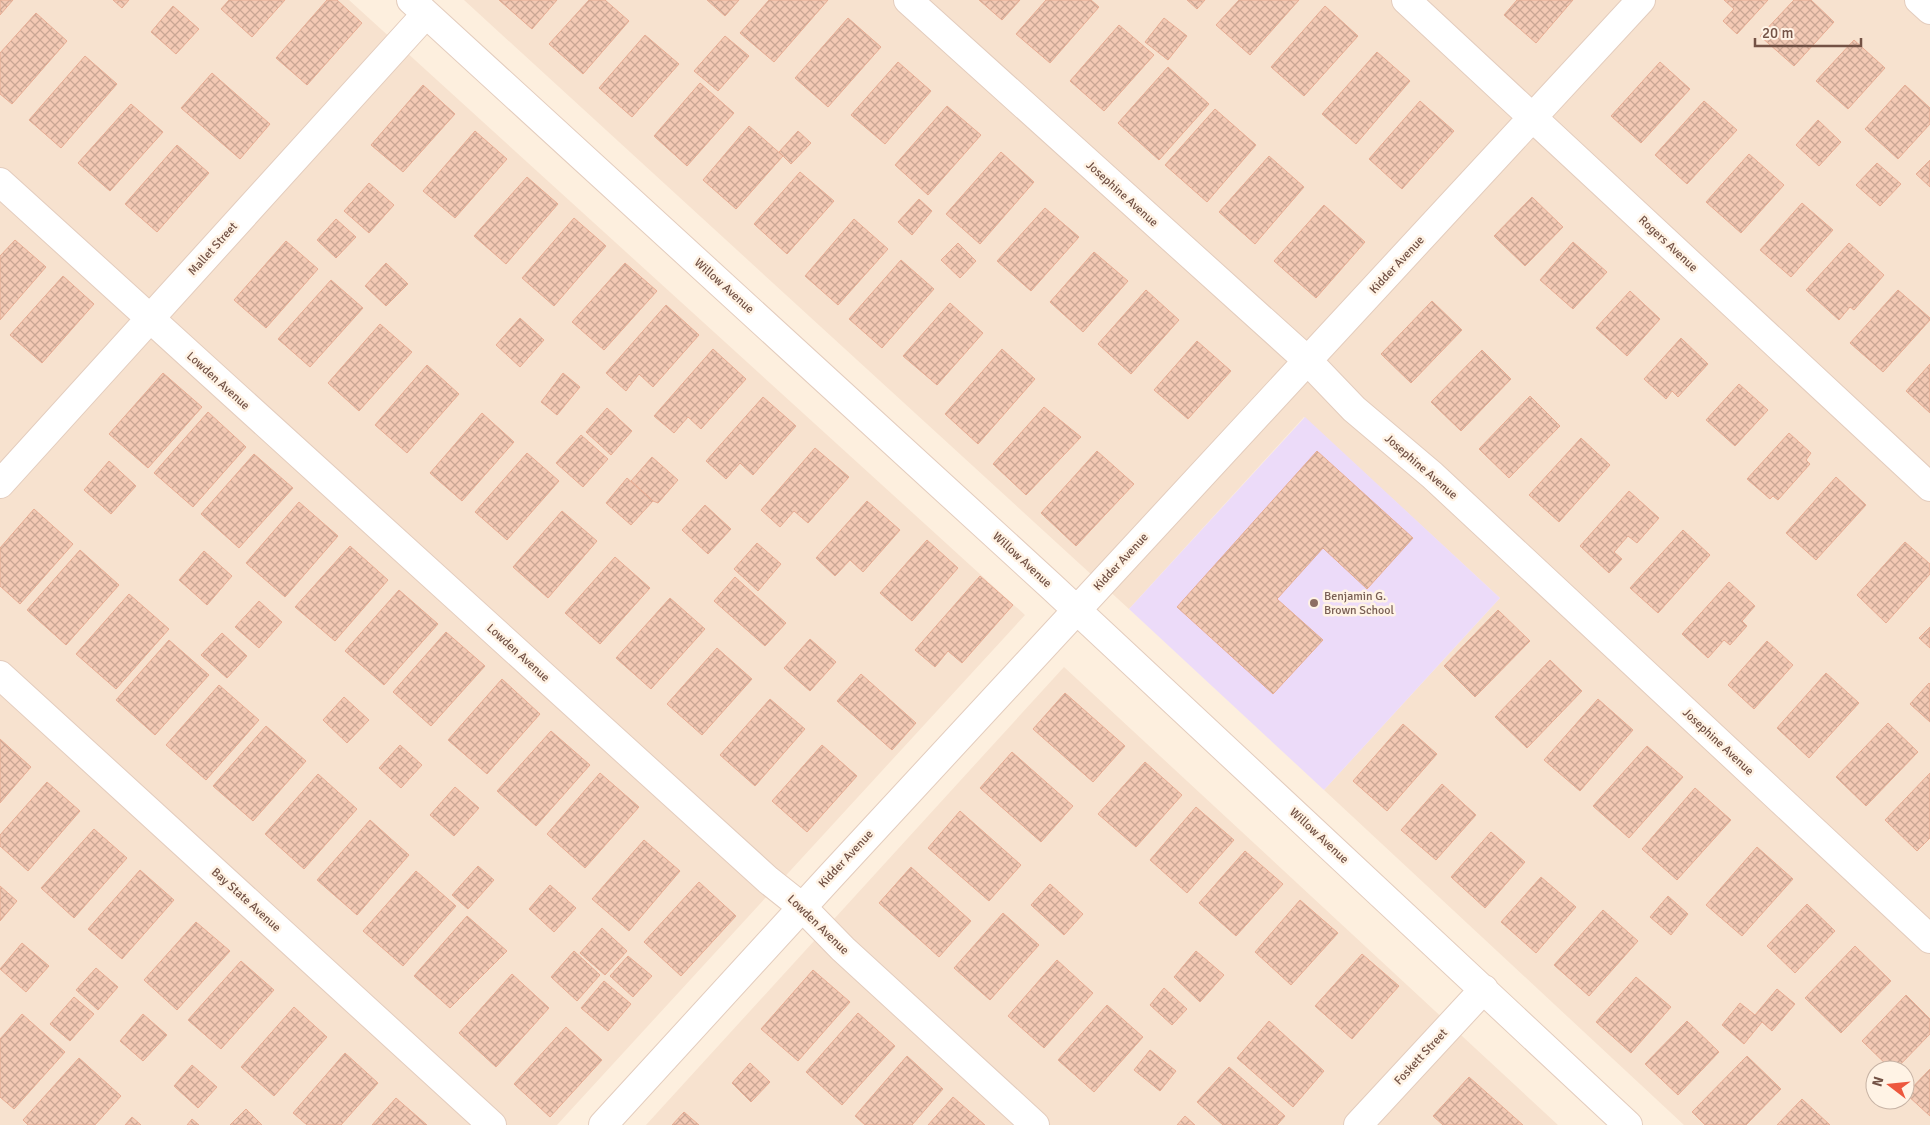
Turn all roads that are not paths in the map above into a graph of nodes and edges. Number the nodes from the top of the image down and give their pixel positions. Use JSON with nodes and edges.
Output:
{"nodes":[{"id":1,"x":908,"y":0,"type":"edge"},
{"id":2,"x":1406,"y":0,"type":"edge"},
{"id":3,"x":1641,"y":0,"type":"edge"},
{"id":4,"x":1919,"y":0,"type":"edge"},
{"id":5,"x":419,"y":7,"type":"edge"},
{"id":6,"x":1930,"y":10,"type":"edge"},
{"id":7,"x":1533,"y":118,"type":"junction"},
{"id":8,"x":0,"y":182,"type":"edge"},
{"id":9,"x":150,"y":319,"type":"junction"},
{"id":10,"x":1308,"y":361,"type":"junction"},
{"id":11,"x":0,"y":484,"type":"edge"},
{"id":12,"x":1930,"y":487,"type":"edge"},
{"id":13,"x":1076,"y":611,"type":"junction"},
{"id":14,"x":0,"y":676,"type":"edge"},
{"id":15,"x":802,"y":907,"type":"junction"},
{"id":16,"x":1930,"y":939,"type":"edge"},
{"id":17,"x":1484,"y":989,"type":"junction"},
{"id":18,"x":492,"y":1125,"type":"edge"},
{"id":19,"x":603,"y":1125,"type":"edge"},
{"id":20,"x":1035,"y":1125,"type":"edge"},
{"id":21,"x":1358,"y":1125,"type":"edge"},
{"id":22,"x":1628,"y":1125,"type":"edge"}],
"edges":[{"from":1,"to":10,"type":"street","name":"Josephine Avenue"},
{"from":2,"to":7,"type":"street","name":"Rogers Avenue"},
{"from":3,"to":7,"type":"street","name":"Kidder Avenue"},
{"from":4,"to":6,"type":"street"},
{"from":5,"to":9,"type":"street","name":"Mallet Street"},
{"from":5,"to":13,"type":"street","name":"Willow Avenue"},
{"from":7,"to":10,"type":"street","name":"Kidder Avenue"},
{"from":7,"to":12,"type":"street","name":"Rogers Avenue"},
{"from":8,"to":9,"type":"street","name":"Lowden Avenue"},
{"from":9,"to":11,"type":"street","name":"Mallet Street"},
{"from":9,"to":15,"type":"street","name":"Lowden Avenue"},
{"from":10,"to":13,"type":"street","name":"Kidder Avenue"},
{"from":10,"to":16,"type":"street","name":"Josephine Avenue"},
{"from":13,"to":15,"type":"street","name":"Kidder Avenue"},
{"from":13,"to":17,"type":"street","name":"Willow Avenue"},
{"from":14,"to":18,"type":"street","name":"Bay State Avenue"},
{"from":15,"to":19,"type":"street","name":"Kidder Avenue"},
{"from":15,"to":20,"type":"street","name":"Lowden Avenue"},
{"from":17,"to":21,"type":"street","name":"Foskett Street"},
{"from":17,"to":22,"type":"street","name":"Willow Avenue"}]}
